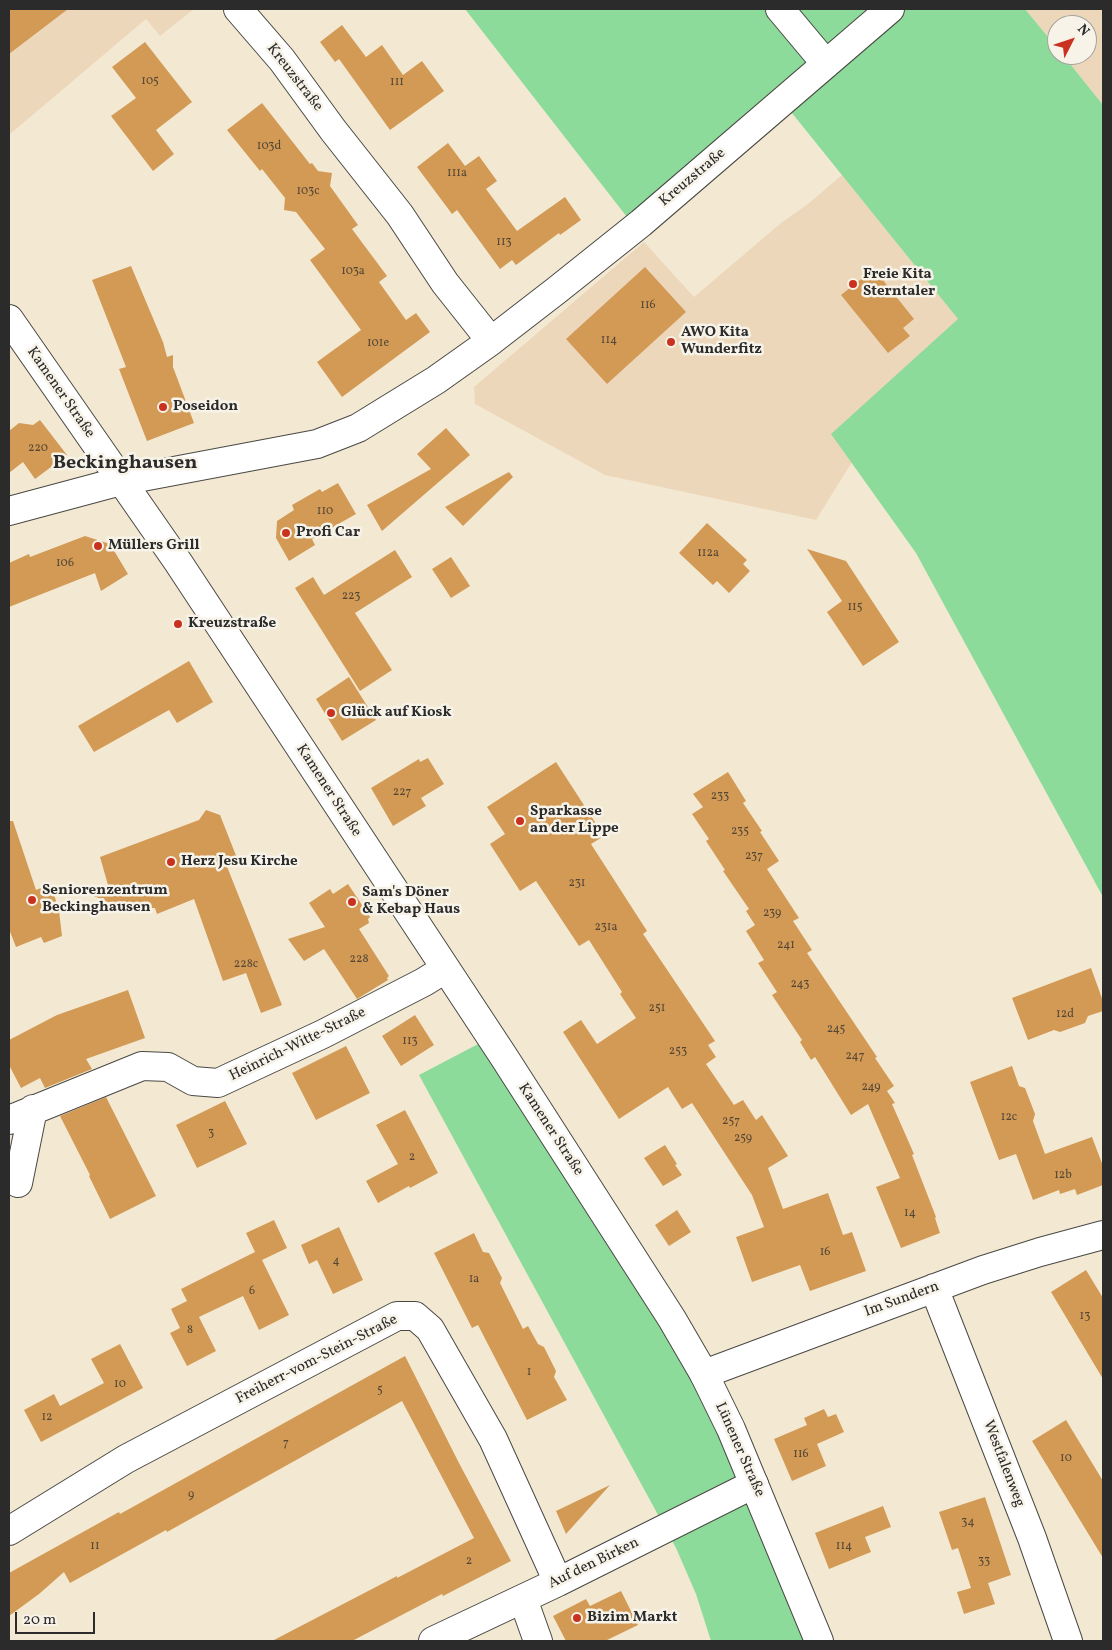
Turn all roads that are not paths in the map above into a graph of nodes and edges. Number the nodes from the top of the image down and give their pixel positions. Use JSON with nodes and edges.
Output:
{"nodes":[{"id":1,"x":238,"y":9,"type":"edge"},
{"id":2,"x":780,"y":9,"type":"edge"},
{"id":3,"x":890,"y":9,"type":"edge"},
{"id":4,"x":826,"y":64,"type":"junction"},
{"id":5,"x":9,"y":320,"type":"edge"},
{"id":6,"x":491,"y":341,"type":"junction"},
{"id":7,"x":121,"y":481,"type":"junction"},
{"id":8,"x":9,"y":511,"type":"edge"},
{"id":9,"x":445,"y":969,"type":"junction"},
{"id":10,"x":21,"y":1115,"type":"edge"},
{"id":11,"x":18,"y":1183,"type":"dead end"},
{"id":12,"x":1103,"y":1235,"type":"edge"},
{"id":13,"x":640,"y":1268,"type":"joint"},
{"id":14,"x":934,"y":1288,"type":"junction"},
{"id":15,"x":704,"y":1374,"type":"junction"},
{"id":16,"x":754,"y":1484,"type":"junction"},
{"id":17,"x":9,"y":1531,"type":"edge"},
{"id":18,"x":558,"y":1582,"type":"junction"},
{"id":19,"x":523,"y":1599,"type":"junction"},
{"id":20,"x":433,"y":1641,"type":"edge"},
{"id":21,"x":538,"y":1641,"type":"edge"},
{"id":22,"x":820,"y":1641,"type":"edge"},
{"id":23,"x":1068,"y":1641,"type":"edge"}],
"edges":[{"from":1,"to":6,"type":"street","name":"Kreuzstraße"},
{"from":2,"to":4,"type":"street"},
{"from":3,"to":4,"type":"street","name":"Kreuzstraße"},
{"from":4,"to":6,"type":"street","name":"Kreuzstraße"},
{"from":5,"to":7,"type":"street","name":"Kamener Straße"},
{"from":6,"to":7,"type":"street","name":"Kreuzstraße"},
{"from":7,"to":8,"type":"street","name":"Kreuzstraße"},
{"from":7,"to":9,"type":"street","name":"Kamener Straße"},
{"from":9,"to":10,"type":"street","name":"Heinrich-Witte-Straße"},
{"from":9,"to":13,"type":"street","name":"Kamener Straße"},
{"from":10,"to":11,"type":"street","name":"Heinrich-Witte-Straße"},
{"from":12,"to":14,"type":"street","name":"Im Sundern"},
{"from":13,"to":15,"type":"street","name":"Lünener Straße"},
{"from":14,"to":15,"type":"street","name":"Im Sundern"},
{"from":14,"to":23,"type":"street","name":"Westfalenweg"},
{"from":15,"to":16,"type":"street","name":"Lünener Straße"},
{"from":16,"to":18,"type":"street","name":"Auf den Birken"},
{"from":16,"to":22,"type":"street","name":"Lünener Straße"},
{"from":17,"to":18,"type":"street","name":"Freiherr-vom-Stein-Straße"},
{"from":18,"to":19,"type":"street","name":"Auf den Birken"},
{"from":19,"to":20,"type":"street","name":"Auf den Birken"},
{"from":19,"to":21,"type":"street"}]}
